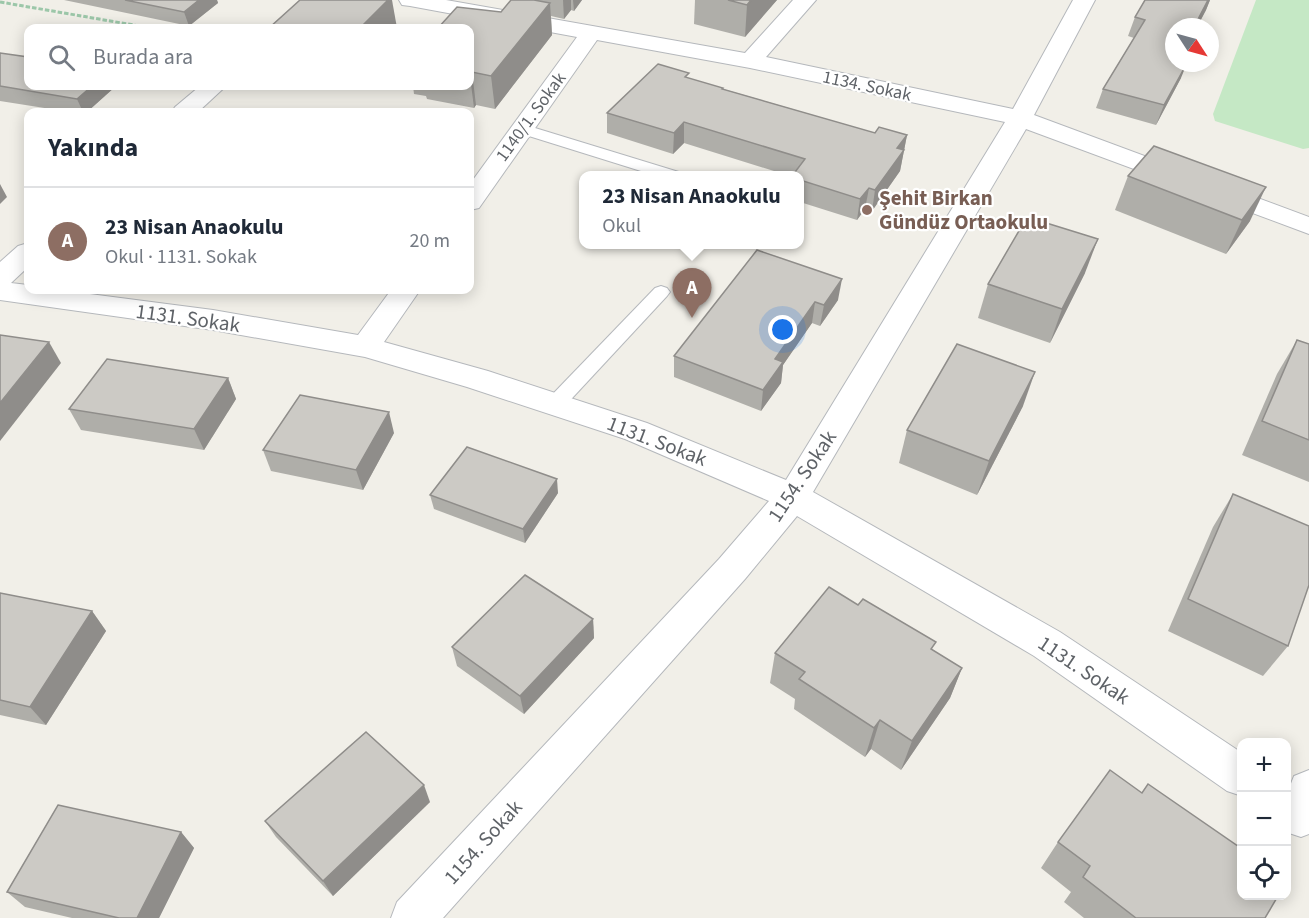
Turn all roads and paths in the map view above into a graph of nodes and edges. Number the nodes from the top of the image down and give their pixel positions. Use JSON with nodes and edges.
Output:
{"nodes":[{"id":1,"x":410,"y":0,"type":"edge"},
{"id":2,"x":805,"y":0,"type":"edge"},
{"id":3,"x":1084,"y":0,"type":"edge"},
{"id":4,"x":0,"y":2,"type":"edge"},
{"id":5,"x":128,"y":24,"type":"edge"},
{"id":6,"x":592,"y":31,"type":"junction"},
{"id":7,"x":750,"y":61,"type":"junction"},
{"id":8,"x":209,"y":90,"type":"edge"},
{"id":9,"x":189,"y":108,"type":"edge"},
{"id":10,"x":1020,"y":118,"type":"junction"},
{"id":11,"x":522,"y":129,"type":"junction"},
{"id":12,"x":660,"y":171,"type":"edge"},
{"id":13,"x":474,"y":196,"type":"edge"},
{"id":14,"x":1309,"y":226,"type":"edge"},
{"id":15,"x":24,"y":256,"type":"edge"},
{"id":16,"x":0,"y":277,"type":"edge"},
{"id":17,"x":0,"y":291,"type":"edge"},
{"id":18,"x":661,"y":292,"type":"dead end"},
{"id":19,"x":403,"y":294,"type":"edge"},
{"id":20,"x":365,"y":347,"type":"junction"},
{"id":21,"x":555,"y":404,"type":"junction"},
{"id":22,"x":793,"y":497,"type":"junction"},
{"id":23,"x":1237,"y":774,"type":"edge"},
{"id":24,"x":413,"y":918,"type":"edge"}],
"edges":[{"from":1,"to":6,"type":"street","name":"1134. Sokak"},
{"from":2,"to":7,"type":"street"},
{"from":3,"to":10,"type":"street","name":"1154. Sokak"},
{"from":4,"to":5,"type":"path"},
{"from":6,"to":7,"type":"street","name":"1134. Sokak"},
{"from":6,"to":11,"type":"street","name":"1140/1. Sokak"},
{"from":7,"to":10,"type":"street","name":"1134. Sokak"},
{"from":8,"to":9,"type":"street"},
{"from":10,"to":14,"type":"street","name":"1134. Sokak"},
{"from":10,"to":22,"type":"street","name":"1154. Sokak"},
{"from":11,"to":12,"type":"lane"},
{"from":11,"to":13,"type":"street","name":"1140/1. Sokak"},
{"from":15,"to":16,"type":"street"},
{"from":17,"to":20,"type":"street","name":"1131. Sokak"},
{"from":18,"to":21,"type":"lane"},
{"from":19,"to":20,"type":"street"},
{"from":20,"to":21,"type":"street","name":"1131. Sokak"},
{"from":21,"to":22,"type":"street","name":"1131. Sokak"},
{"from":22,"to":23,"type":"street","name":"1131. Sokak"},
{"from":22,"to":24,"type":"street","name":"1154. Sokak"}]}
